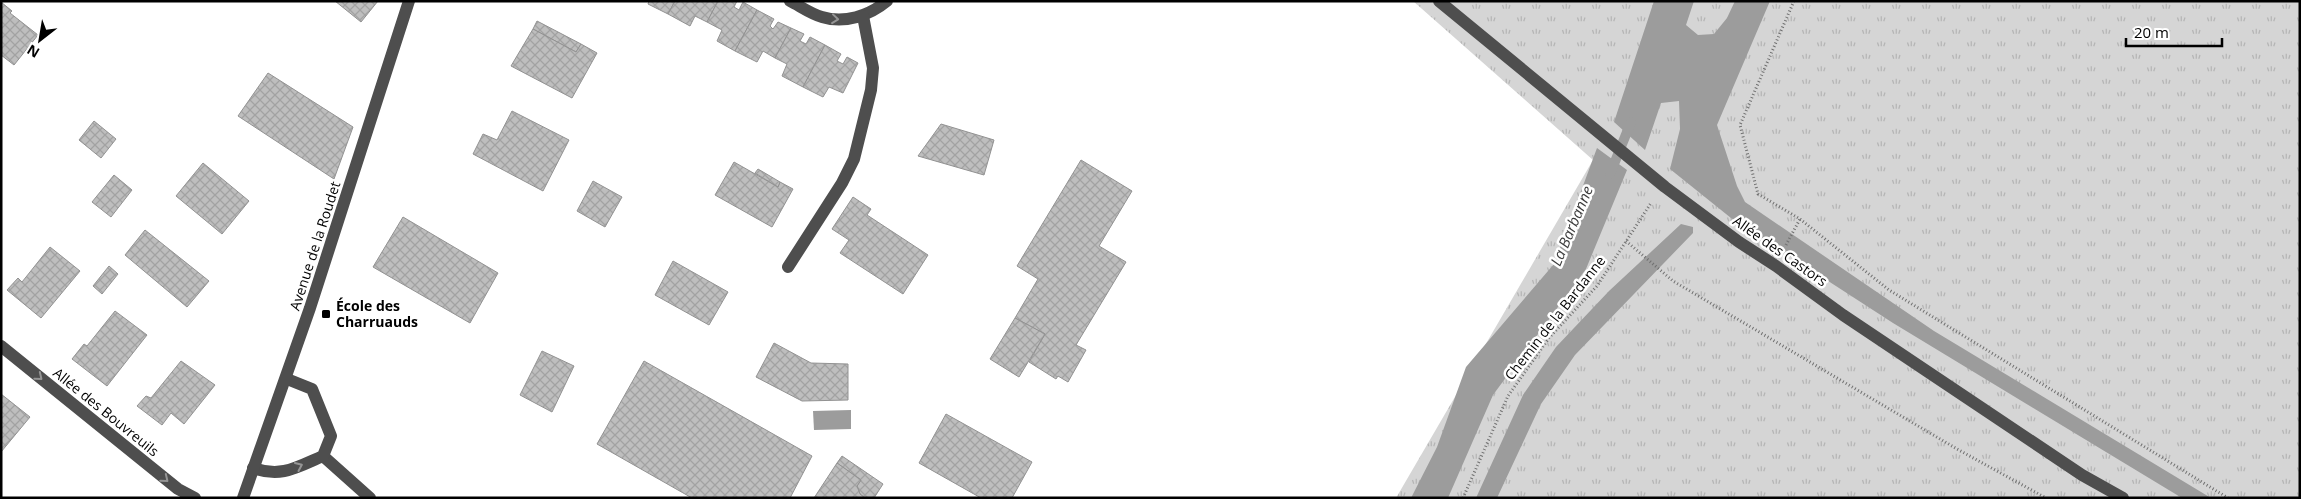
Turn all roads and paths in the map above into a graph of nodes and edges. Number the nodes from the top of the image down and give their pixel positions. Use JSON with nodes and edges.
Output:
{"nodes":[{"id":1,"x":410,"y":1,"type":"edge"},
{"id":2,"x":790,"y":1,"type":"edge"},
{"id":3,"x":886,"y":1,"type":"edge"},
{"id":4,"x":1439,"y":1,"type":"edge"},
{"id":5,"x":1794,"y":1,"type":"edge"},
{"id":6,"x":863,"y":16,"type":"junction"},
{"id":7,"x":1665,"y":187,"type":"junction"},
{"id":8,"x":1800,"y":219,"type":"junction"},
{"id":9,"x":1626,"y":241,"type":"junction"},
{"id":10,"x":1786,"y":246,"type":"dead end"},
{"id":11,"x":788,"y":267,"type":"dead end"},
{"id":12,"x":1,"y":346,"type":"edge"},
{"id":13,"x":287,"y":378,"type":"junction"},
{"id":14,"x":323,"y":456,"type":"junction"},
{"id":15,"x":253,"y":468,"type":"junction"},
{"id":16,"x":195,"y":498,"type":"edge"},
{"id":17,"x":243,"y":498,"type":"edge"},
{"id":18,"x":370,"y":498,"type":"edge"},
{"id":19,"x":1462,"y":498,"type":"edge"},
{"id":20,"x":2046,"y":498,"type":"edge"},
{"id":21,"x":2123,"y":498,"type":"edge"},
{"id":22,"x":2228,"y":498,"type":"edge"}],
"edges":[{"from":1,"to":13,"type":"street","name":"Avenue de la Roudet"},
{"from":2,"to":6,"type":"street","one_way":true},
{"from":3,"to":6,"type":"street"},
{"from":4,"to":7,"type":"street","name":"Allée des Castors"},
{"from":5,"to":8,"type":"path"},
{"from":6,"to":11,"type":"street"},
{"from":7,"to":9,"type":"path","name":"Chemin de la Bardanne"},
{"from":7,"to":21,"type":"street","name":"Allée des Castors"},
{"from":8,"to":10,"type":"path"},
{"from":8,"to":22,"type":"path"},
{"from":9,"to":19,"type":"path","name":"Chemin de la Bardanne"},
{"from":9,"to":20,"type":"path"},
{"from":12,"to":16,"type":"street","name":"Allée des Bouvreuils","one_way":true},
{"from":13,"to":14,"type":"street"},
{"from":13,"to":15,"type":"street","name":"Avenue de la Roudet"},
{"from":15,"to":14,"type":"street","one_way":true},
{"from":14,"to":18,"type":"street"},
{"from":15,"to":17,"type":"street","name":"Avenue de la Roudet"}]}
